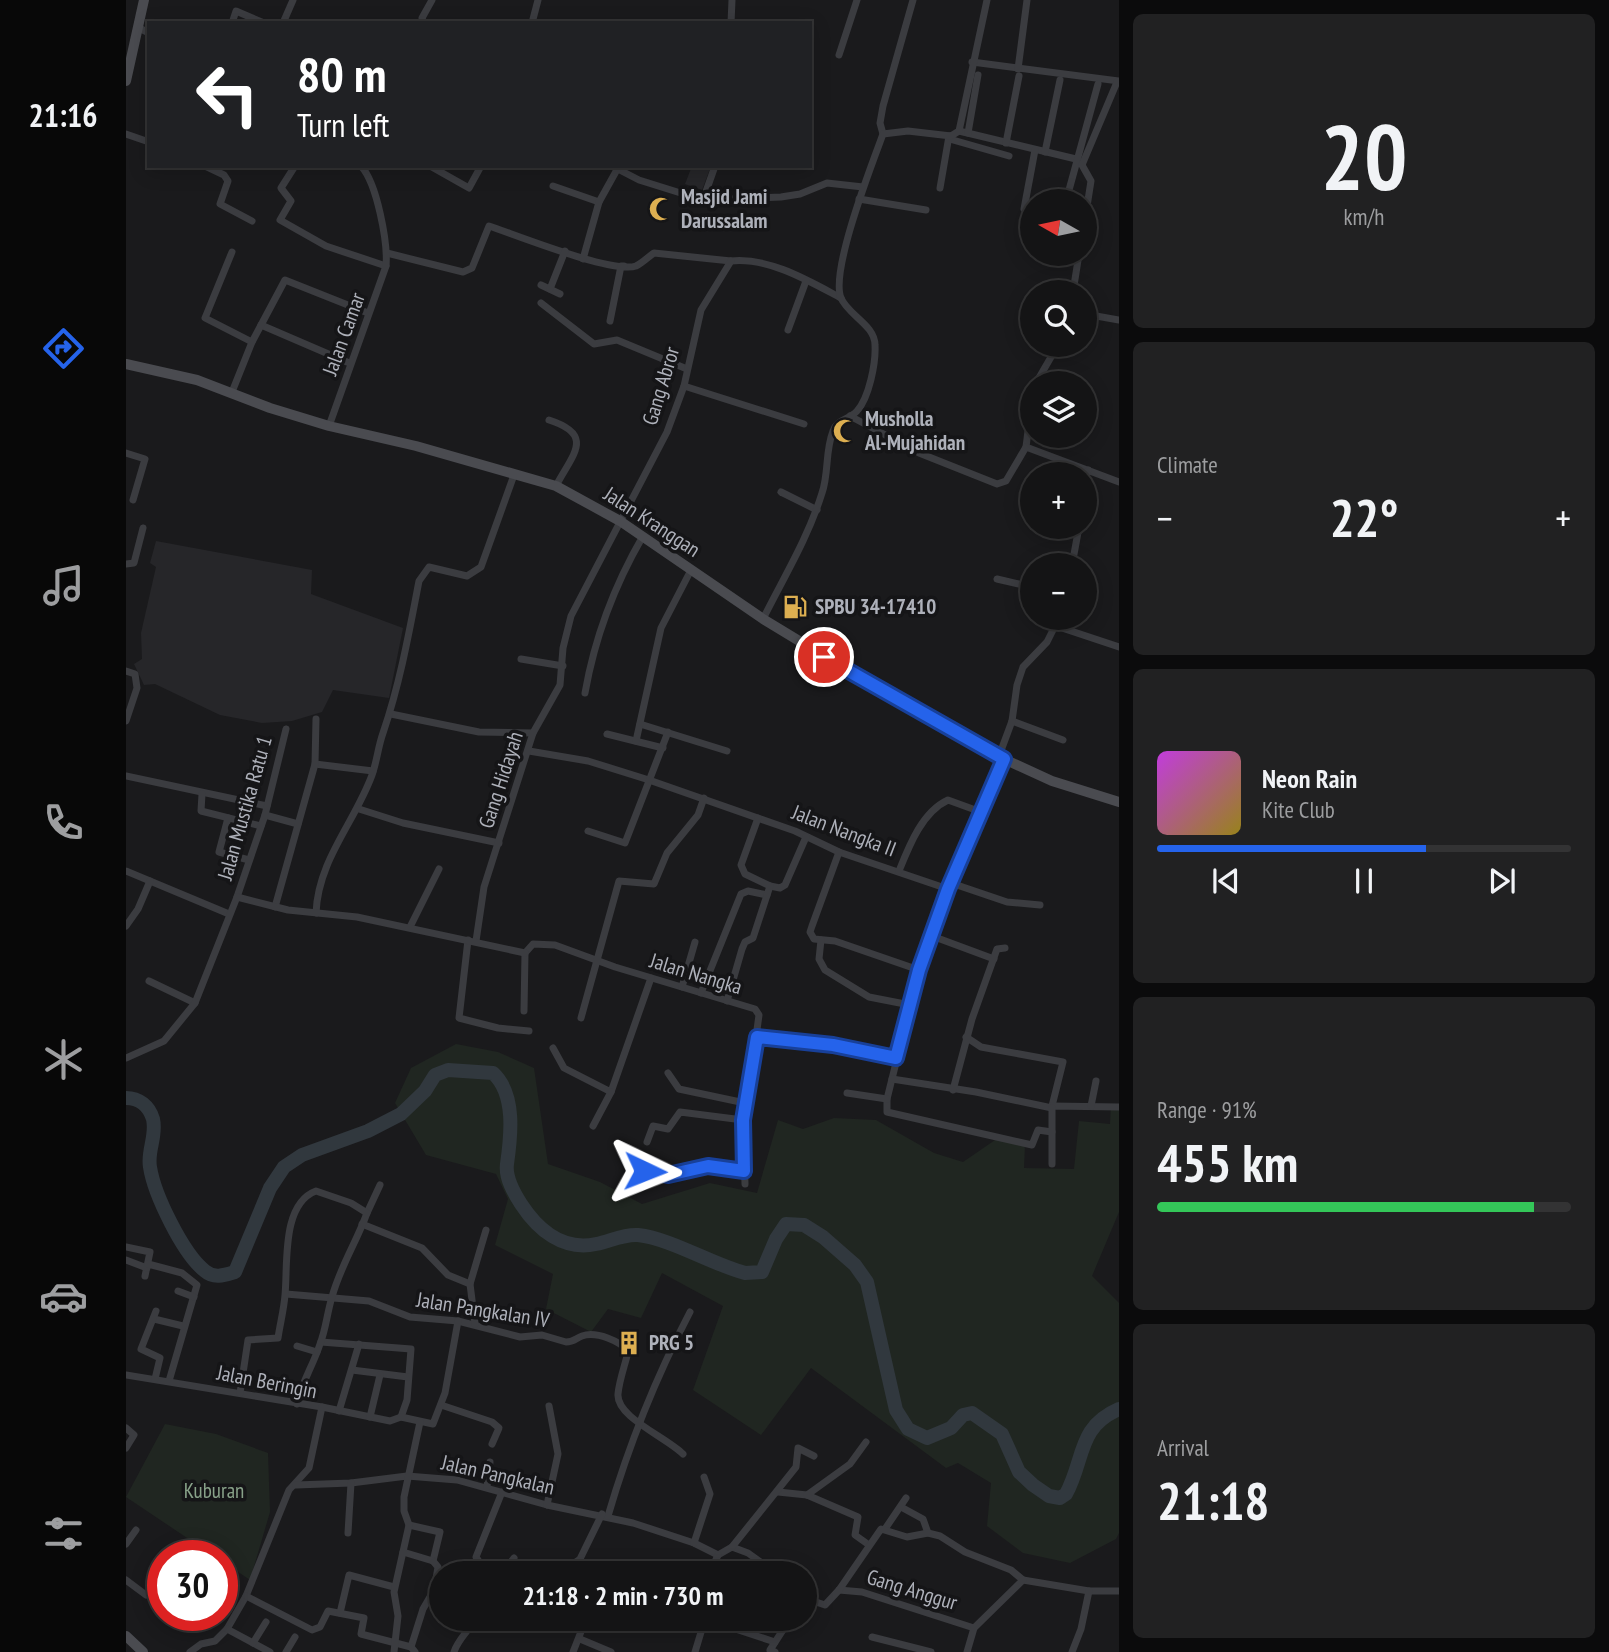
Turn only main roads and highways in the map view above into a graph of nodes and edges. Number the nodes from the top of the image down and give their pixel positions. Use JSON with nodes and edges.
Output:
{"nodes":[{"id":1,"x":144,"y":0,"type":"edge"},
{"id":2,"x":126,"y":81,"type":"edge"},
{"id":3,"x":126,"y":364,"type":"edge"},
{"id":4,"x":1119,"y":802,"type":"edge"},
{"id":5,"x":126,"y":1636,"type":"edge"},
{"id":6,"x":143,"y":1652,"type":"edge"}],
"edges":[{"from":1,"to":2,"type":"main road"},
{"from":3,"to":4,"type":"main road","name":"Jalan Kranggan"},
{"from":5,"to":6,"type":"main road"}]}
